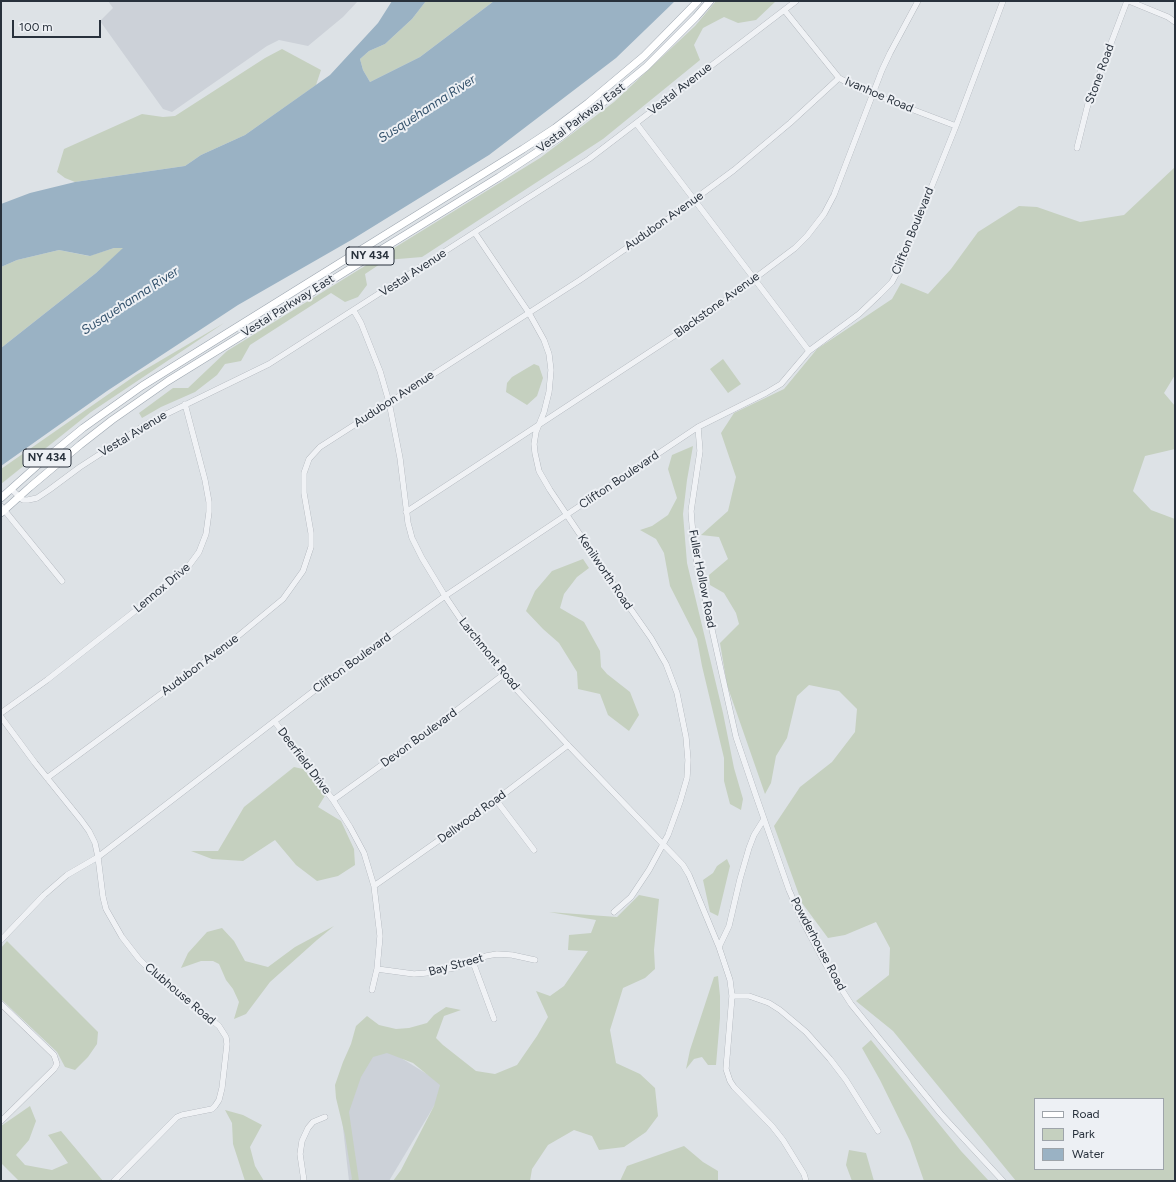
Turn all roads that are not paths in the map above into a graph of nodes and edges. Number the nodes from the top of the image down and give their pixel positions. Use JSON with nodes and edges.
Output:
{"nodes":[{"id":1,"x":698,"y":1,"type":"edge"},
{"id":2,"x":710,"y":1,"type":"edge"},
{"id":3,"x":796,"y":1,"type":"edge"},
{"id":4,"x":918,"y":1,"type":"edge"},
{"id":5,"x":1003,"y":1,"type":"edge"},
{"id":6,"x":1128,"y":1,"type":"edge"},
{"id":7,"x":785,"y":11,"type":"junction"},
{"id":8,"x":1175,"y":22,"type":"edge"},
{"id":9,"x":839,"y":78,"type":"junction"},
{"id":10,"x":873,"y":94,"type":"junction"},
{"id":11,"x":636,"y":123,"type":"junction"},
{"id":12,"x":956,"y":126,"type":"junction"},
{"id":13,"x":1077,"y":148,"type":"dead end"},
{"id":14,"x":694,"y":200,"type":"junction"},
{"id":15,"x":475,"y":233,"type":"junction"},
{"id":16,"x":753,"y":279,"type":"junction"},
{"id":17,"x":354,"y":311,"type":"junction"},
{"id":18,"x":529,"y":313,"type":"junction"},
{"id":19,"x":809,"y":351,"type":"junction"},
{"id":20,"x":389,"y":402,"type":"junction"},
{"id":21,"x":185,"y":404,"type":"junction"},
{"id":22,"x":539,"y":424,"type":"junction"},
{"id":23,"x":698,"y":427,"type":"junction"},
{"id":24,"x":11,"y":489,"type":"junction"},
{"id":25,"x":18,"y":497,"type":"junction"},
{"id":26,"x":1,"y":498,"type":"edge"},
{"id":27,"x":2,"y":510,"type":"edge"},
{"id":28,"x":406,"y":512,"type":"junction"},
{"id":29,"x":567,"y":515,"type":"junction"},
{"id":30,"x":62,"y":581,"type":"dead end"},
{"id":31,"x":445,"y":596,"type":"junction"},
{"id":32,"x":503,"y":675,"type":"junction"},
{"id":33,"x":1,"y":713,"type":"edge"},
{"id":34,"x":1,"y":718,"type":"edge"},
{"id":35,"x":275,"y":722,"type":"junction"},
{"id":36,"x":734,"y":730,"type":"joint"},
{"id":37,"x":568,"y":745,"type":"junction"},
{"id":38,"x":47,"y":778,"type":"junction"},
{"id":39,"x":333,"y":800,"type":"junction"},
{"id":40,"x":496,"y":800,"type":"junction"},
{"id":41,"x":764,"y":819,"type":"junction"},
{"id":42,"x":664,"y":844,"type":"junction"},
{"id":43,"x":534,"y":850,"type":"dead end"},
{"id":44,"x":98,"y":856,"type":"junction"},
{"id":45,"x":374,"y":886,"type":"junction"},
{"id":46,"x":614,"y":912,"type":"dead end"},
{"id":47,"x":1,"y":940,"type":"edge"},
{"id":48,"x":719,"y":947,"type":"junction"},
{"id":49,"x":535,"y":960,"type":"dead end"},
{"id":50,"x":473,"y":962,"type":"junction"},
{"id":51,"x":377,"y":969,"type":"junction"},
{"id":52,"x":372,"y":990,"type":"dead end"},
{"id":53,"x":732,"y":996,"type":"junction"},
{"id":54,"x":1,"y":1004,"type":"edge"},
{"id":55,"x":494,"y":1019,"type":"dead end"},
{"id":56,"x":325,"y":1117,"type":"dead end"},
{"id":57,"x":1,"y":1121,"type":"edge"},
{"id":58,"x":878,"y":1131,"type":"dead end"},
{"id":59,"x":114,"y":1181,"type":"edge"},
{"id":60,"x":304,"y":1181,"type":"edge"},
{"id":61,"x":806,"y":1181,"type":"edge"},
{"id":62,"x":1003,"y":1181,"type":"edge"}],
"edges":[{"from":1,"to":24,"type":"main road","name":"Vestal Parkway East","number":"NY 434"},
{"from":2,"to":25,"type":"main road","name":"Vestal Parkway East","number":"NY 434"},
{"from":3,"to":7,"type":"street","name":"Vestal Avenue"},
{"from":4,"to":10,"type":"street","name":"Blackstone Avenue"},
{"from":5,"to":12,"type":"street","name":"Clifton Boulevard"},
{"from":6,"to":8,"type":"street"},
{"from":6,"to":13,"type":"street","name":"Stone Road"},
{"from":7,"to":9,"type":"street","name":"Ivanhoe Road"},
{"from":7,"to":11,"type":"street","name":"Vestal Avenue"},
{"from":9,"to":10,"type":"street","name":"Ivanhoe Road"},
{"from":9,"to":14,"type":"street","name":"Audubon Avenue"},
{"from":10,"to":12,"type":"street","name":"Ivanhoe Road"},
{"from":10,"to":16,"type":"street","name":"Blackstone Avenue"},
{"from":11,"to":14,"type":"street"},
{"from":11,"to":15,"type":"street","name":"Vestal Avenue"},
{"from":12,"to":19,"type":"street","name":"Clifton Boulevard"},
{"from":14,"to":16,"type":"street"},
{"from":14,"to":18,"type":"street","name":"Audubon Avenue"},
{"from":15,"to":17,"type":"street","name":"Vestal Avenue"},
{"from":15,"to":18,"type":"street","name":"Kenilworth Road"},
{"from":16,"to":19,"type":"street"},
{"from":16,"to":22,"type":"street","name":"Blackstone Avenue"},
{"from":17,"to":20,"type":"street","name":"Larchmont Road"},
{"from":17,"to":21,"type":"street","name":"Vestal Avenue"},
{"from":18,"to":20,"type":"street","name":"Audubon Avenue"},
{"from":18,"to":22,"type":"street","name":"Kenilworth Road"},
{"from":19,"to":23,"type":"street","name":"Clifton Boulevard"},
{"from":20,"to":28,"type":"street","name":"Larchmont Road"},
{"from":20,"to":38,"type":"street","name":"Audubon Avenue"},
{"from":21,"to":25,"type":"street","name":"Vestal Avenue"},
{"from":21,"to":33,"type":"street","name":"Lennox Drive"},
{"from":22,"to":28,"type":"street","name":"Blackstone Avenue"},
{"from":22,"to":29,"type":"street","name":"Kenilworth Road"},
{"from":23,"to":29,"type":"street","name":"Clifton Boulevard"},
{"from":23,"to":36,"type":"street","name":"Fuller Hollow Road"},
{"from":24,"to":25,"type":"street"},
{"from":24,"to":26,"type":"main road","name":"Vestal Parkway East","number":"NY 434"},
{"from":25,"to":27,"type":"main road","name":"Vestal Parkway East","number":"NY 434"},
{"from":27,"to":30,"type":"street"},
{"from":28,"to":31,"type":"street","name":"Larchmont Road"},
{"from":29,"to":31,"type":"street","name":"Clifton Boulevard"},
{"from":29,"to":42,"type":"street","name":"Kenilworth Road"},
{"from":31,"to":32,"type":"street","name":"Larchmont Road"},
{"from":31,"to":35,"type":"street","name":"Clifton Boulevard"},
{"from":32,"to":37,"type":"street","name":"Larchmont Road"},
{"from":32,"to":39,"type":"street","name":"Devon Boulevard"},
{"from":34,"to":38,"type":"street","name":"Clubhouse Road"},
{"from":35,"to":39,"type":"street","name":"Deerfield Drive"},
{"from":35,"to":44,"type":"street","name":"Clifton Boulevard"},
{"from":36,"to":41,"type":"street","name":"Powderhouse Road"},
{"from":37,"to":40,"type":"street","name":"Dellwood Road"},
{"from":37,"to":42,"type":"street","name":"Larchmont Road"},
{"from":38,"to":44,"type":"street","name":"Clubhouse Road"},
{"from":39,"to":45,"type":"street","name":"Deerfield Drive"},
{"from":40,"to":43,"type":"street"},
{"from":40,"to":45,"type":"street","name":"Dellwood Road"},
{"from":41,"to":48,"type":"street"},
{"from":41,"to":62,"type":"street","name":"Powderhouse Road"},
{"from":42,"to":46,"type":"street","name":"Kenilworth Road"},
{"from":42,"to":48,"type":"street","name":"Larchmont Road"},
{"from":44,"to":47,"type":"street","name":"Clifton Boulevard"},
{"from":44,"to":59,"type":"street","name":"Clubhouse Road"},
{"from":45,"to":51,"type":"street","name":"Deerfield Drive"},
{"from":48,"to":53,"type":"street","name":"Larchmont Road"},
{"from":49,"to":50,"type":"street","name":"Bay Street"},
{"from":50,"to":51,"type":"street","name":"Bay Street"},
{"from":50,"to":55,"type":"street"},
{"from":51,"to":52,"type":"street","name":"Deerfield Drive"},
{"from":53,"to":58,"type":"street"},
{"from":53,"to":61,"type":"street","name":"Larchmont Road"},
{"from":54,"to":57,"type":"street"},
{"from":56,"to":60,"type":"street"}]}
